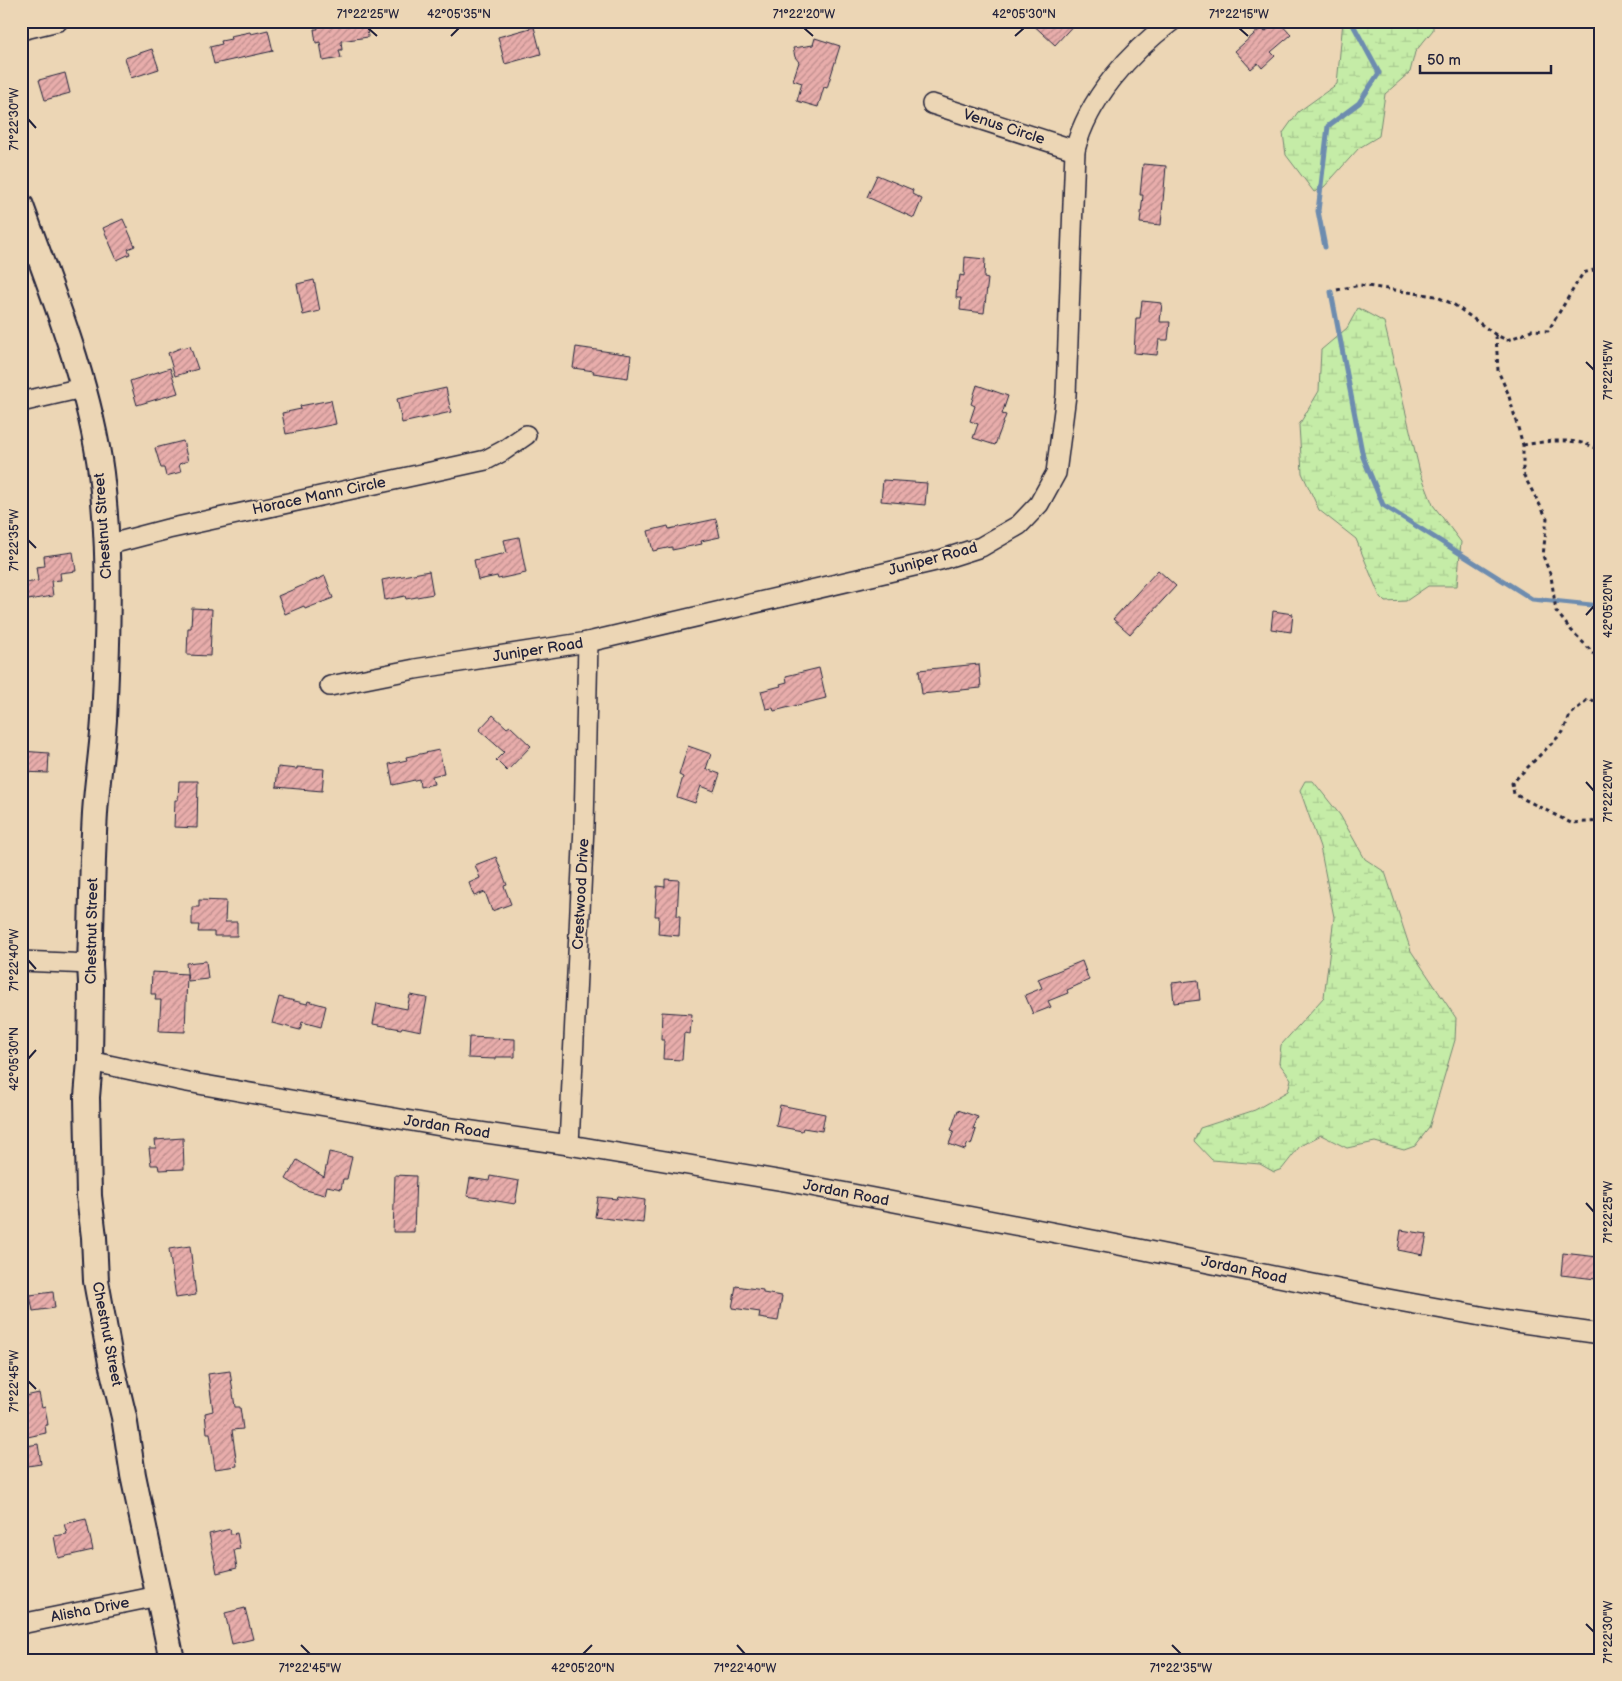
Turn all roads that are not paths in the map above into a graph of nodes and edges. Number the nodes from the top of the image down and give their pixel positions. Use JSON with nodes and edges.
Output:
{"nodes":[{"id":1,"x":58,"y":21,"type":"edge"},
{"id":2,"x":1172,"y":21,"type":"edge"},
{"id":3,"x":21,"y":30,"type":"edge"},
{"id":4,"x":932,"y":104,"type":"dead end"},
{"id":5,"x":1075,"y":150,"type":"junction"},
{"id":6,"x":21,"y":206,"type":"edge"},
{"id":7,"x":82,"y":388,"type":"junction"},
{"id":8,"x":21,"y":402,"type":"edge"},
{"id":9,"x":526,"y":435,"type":"dead end"},
{"id":10,"x":107,"y":545,"type":"junction"},
{"id":11,"x":588,"y":642,"type":"junction"},
{"id":12,"x":330,"y":686,"type":"dead end"},
{"id":13,"x":21,"y":961,"type":"edge"},
{"id":14,"x":90,"y":964,"type":"junction"},
{"id":15,"x":90,"y":1060,"type":"junction"},
{"id":16,"x":570,"y":1145,"type":"junction"},
{"id":17,"x":1601,"y":1334,"type":"edge"},
{"id":18,"x":158,"y":1596,"type":"junction"},
{"id":19,"x":21,"y":1624,"type":"edge"},
{"id":20,"x":172,"y":1660,"type":"edge"}],
"edges":[{"from":1,"to":3,"type":"street"},
{"from":2,"to":5,"type":"street","name":"Juniper Road"},
{"from":4,"to":5,"type":"street","name":"Venus Circle"},
{"from":5,"to":11,"type":"street","name":"Juniper Road"},
{"from":6,"to":7,"type":"main road","name":"Chestnut Street"},
{"from":7,"to":8,"type":"street"},
{"from":7,"to":10,"type":"main road","name":"Chestnut Street"},
{"from":9,"to":10,"type":"street","name":"Horace Mann Circle"},
{"from":10,"to":14,"type":"main road","name":"Chestnut Street"},
{"from":11,"to":12,"type":"street","name":"Juniper Road"},
{"from":11,"to":16,"type":"street","name":"Crestwood Drive"},
{"from":13,"to":14,"type":"street"},
{"from":14,"to":15,"type":"main road","name":"Chestnut Street"},
{"from":15,"to":16,"type":"street","name":"Jordan Road"},
{"from":15,"to":18,"type":"main road","name":"Chestnut Street"},
{"from":16,"to":17,"type":"street","name":"Jordan Road"},
{"from":18,"to":19,"type":"street","name":"Alisha Drive"},
{"from":18,"to":20,"type":"main road","name":"Chestnut Street"}]}
